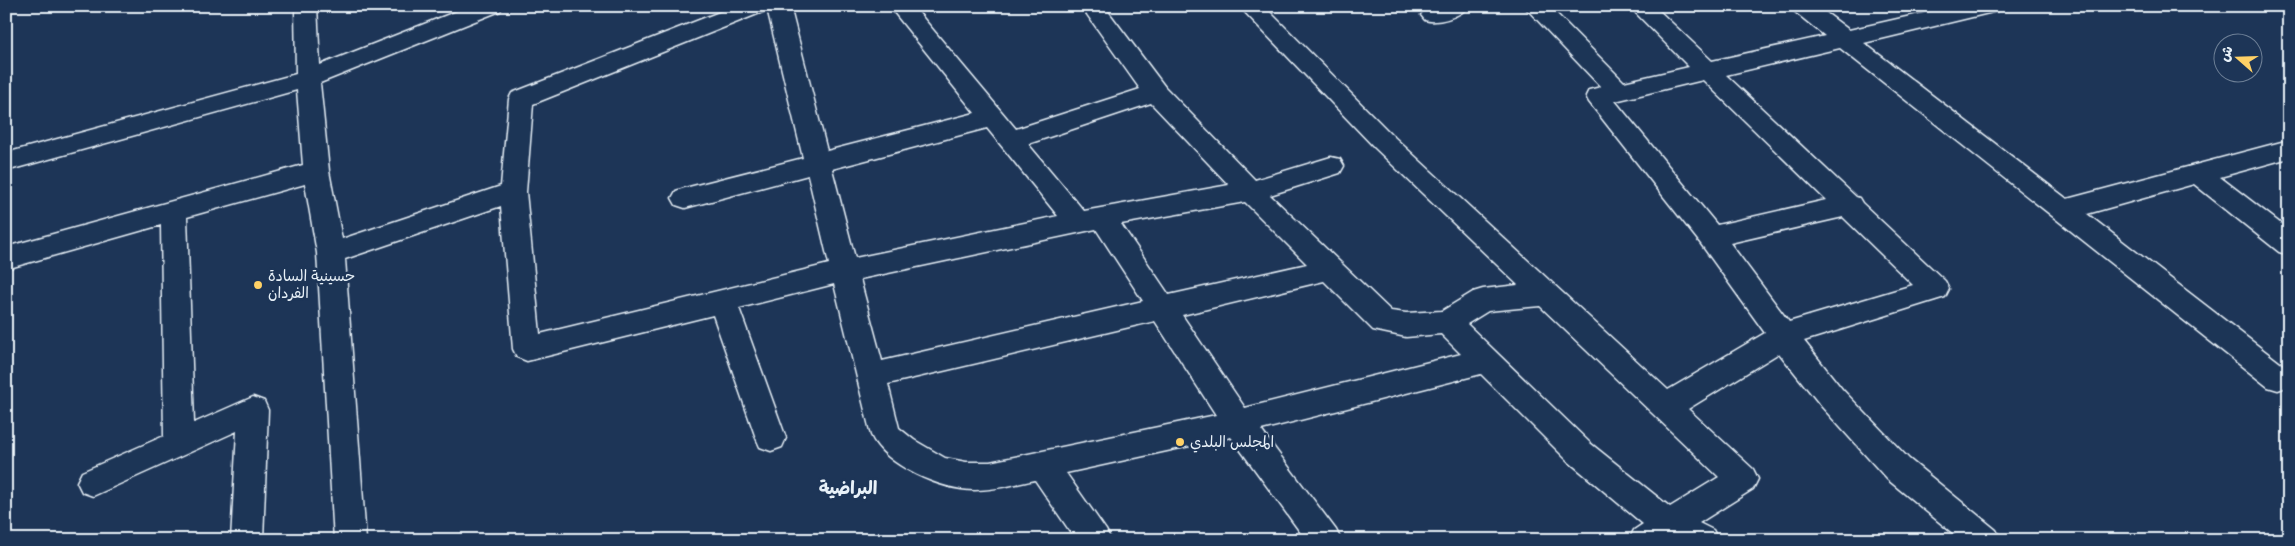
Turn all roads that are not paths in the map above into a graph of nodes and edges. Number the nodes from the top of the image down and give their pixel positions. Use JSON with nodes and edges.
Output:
{"nodes":[{"id":1,"x":306,"y":6,"type":"edge"},
{"id":2,"x":492,"y":6,"type":"edge"},
{"id":3,"x":758,"y":6,"type":"edge"},
{"id":4,"x":778,"y":6,"type":"edge"},
{"id":5,"x":900,"y":6,"type":"edge"},
{"id":6,"x":1092,"y":6,"type":"edge"},
{"id":7,"x":1250,"y":6,"type":"edge"},
{"id":8,"x":1458,"y":6,"type":"edge"},
{"id":9,"x":1535,"y":6,"type":"edge"},
{"id":10,"x":1640,"y":6,"type":"edge"},
{"id":11,"x":1802,"y":6,"type":"edge"},
{"id":12,"x":1981,"y":7,"type":"edge"},
{"id":13,"x":1433,"y":14,"type":"dead end"},
{"id":14,"x":1843,"y":39,"type":"junction"},
{"id":15,"x":1706,"y":71,"type":"junction"},
{"id":16,"x":308,"y":79,"type":"junction"},
{"id":17,"x":1619,"y":91,"type":"junction"},
{"id":18,"x":1156,"y":93,"type":"junction"},
{"id":19,"x":991,"y":118,"type":"junction"},
{"id":20,"x":1010,"y":140,"type":"junction"},
{"id":21,"x":2289,"y":149,"type":"edge"},
{"id":22,"x":6,"y":162,"type":"edge"},
{"id":23,"x":818,"y":163,"type":"junction"},
{"id":24,"x":1331,"y":166,"type":"dead end"},
{"id":25,"x":316,"y":171,"type":"junction"},
{"id":26,"x":2198,"y":174,"type":"junction"},
{"id":27,"x":1250,"y":191,"type":"junction"},
{"id":28,"x":513,"y":192,"type":"junction"},
{"id":29,"x":685,"y":198,"type":"dead end"},
{"id":30,"x":1850,"y":205,"type":"junction"},
{"id":31,"x":2064,"y":210,"type":"junction"},
{"id":32,"x":174,"y":211,"type":"junction"},
{"id":33,"x":1090,"y":220,"type":"junction"},
{"id":34,"x":1711,"y":237,"type":"junction"},
{"id":35,"x":2289,"y":245,"type":"edge"},
{"id":36,"x":331,"y":253,"type":"junction"},
{"id":37,"x":6,"y":258,"type":"edge"},
{"id":38,"x":1331,"y":269,"type":"junction"},
{"id":39,"x":845,"y":271,"type":"junction"},
{"id":40,"x":1546,"y":294,"type":"junction"},
{"id":41,"x":722,"y":301,"type":"junction"},
{"id":42,"x":1161,"y":307,"type":"junction"},
{"id":43,"x":1447,"y":322,"type":"junction"},
{"id":44,"x":1783,"y":336,"type":"junction"},
{"id":45,"x":1487,"y":360,"type":"junction"},
{"id":46,"x":871,"y":376,"type":"junction"},
{"id":47,"x":2278,"y":378,"type":"dead end"},
{"id":48,"x":1666,"y":407,"type":"junction"},
{"id":49,"x":1238,"y":423,"type":"junction"},
{"id":50,"x":771,"y":438,"type":"dead end"},
{"id":51,"x":179,"y":444,"type":"junction"},
{"id":52,"x":1042,"y":464,"type":"junction"},
{"id":53,"x":93,"y":482,"type":"dead end"},
{"id":54,"x":1656,"y":532,"type":"edge"},
{"id":55,"x":247,"y":540,"type":"edge"},
{"id":56,"x":350,"y":540,"type":"edge"},
{"id":57,"x":1095,"y":540,"type":"edge"},
{"id":58,"x":1325,"y":540,"type":"edge"},
{"id":59,"x":1702,"y":540,"type":"edge"},
{"id":60,"x":1985,"y":540,"type":"edge"}],
"edges":[{"from":1,"to":16,"type":"street"},
{"from":2,"to":16,"type":"street"},
{"from":3,"to":28,"type":"street"},
{"from":4,"to":23,"type":"street"},
{"from":5,"to":19,"type":"street"},
{"from":6,"to":18,"type":"street"},
{"from":7,"to":40,"type":"street"},
{"from":8,"to":13,"type":"street"},
{"from":9,"to":17,"type":"street"},
{"from":10,"to":15,"type":"street"},
{"from":11,"to":14,"type":"street"},
{"from":12,"to":14,"type":"street"},
{"from":14,"to":15,"type":"street"},
{"from":14,"to":31,"type":"street"},
{"from":15,"to":17,"type":"street"},
{"from":15,"to":30,"type":"street"},
{"from":16,"to":22,"type":"street"},
{"from":16,"to":25,"type":"street"},
{"from":17,"to":34,"type":"street"},
{"from":18,"to":20,"type":"street"},
{"from":18,"to":27,"type":"street"},
{"from":19,"to":20,"type":"street"},
{"from":19,"to":23,"type":"street"},
{"from":20,"to":33,"type":"street"},
{"from":21,"to":26,"type":"street"},
{"from":23,"to":29,"type":"street"},
{"from":23,"to":39,"type":"street"},
{"from":24,"to":27,"type":"street"},
{"from":25,"to":32,"type":"street"},
{"from":25,"to":36,"type":"street"},
{"from":26,"to":31,"type":"street"},
{"from":26,"to":35,"type":"street"},
{"from":27,"to":33,"type":"street"},
{"from":27,"to":38,"type":"street"},
{"from":28,"to":36,"type":"street"},
{"from":28,"to":41,"type":"street"},
{"from":30,"to":34,"type":"street"},
{"from":30,"to":44,"type":"street"},
{"from":31,"to":47,"type":"street"},
{"from":32,"to":37,"type":"street"},
{"from":32,"to":51,"type":"street"},
{"from":33,"to":39,"type":"street"},
{"from":33,"to":42,"type":"street"},
{"from":34,"to":44,"type":"street"},
{"from":36,"to":56,"type":"street"},
{"from":38,"to":42,"type":"street"},
{"from":38,"to":43,"type":"street"},
{"from":39,"to":41,"type":"street"},
{"from":39,"to":46,"type":"street"},
{"from":40,"to":43,"type":"street"},
{"from":40,"to":48,"type":"street"},
{"from":41,"to":50,"type":"street"},
{"from":42,"to":46,"type":"street"},
{"from":42,"to":49,"type":"street"},
{"from":43,"to":45,"type":"street"},
{"from":44,"to":48,"type":"street"},
{"from":44,"to":60,"type":"street"},
{"from":45,"to":49,"type":"street"},
{"from":45,"to":54,"type":"street"},
{"from":46,"to":52,"type":"street"},
{"from":48,"to":54,"type":"street"},
{"from":49,"to":52,"type":"street"},
{"from":49,"to":58,"type":"street"},
{"from":51,"to":53,"type":"street"},
{"from":51,"to":55,"type":"street"},
{"from":52,"to":57,"type":"street"},
{"from":54,"to":59,"type":"street"}]}
